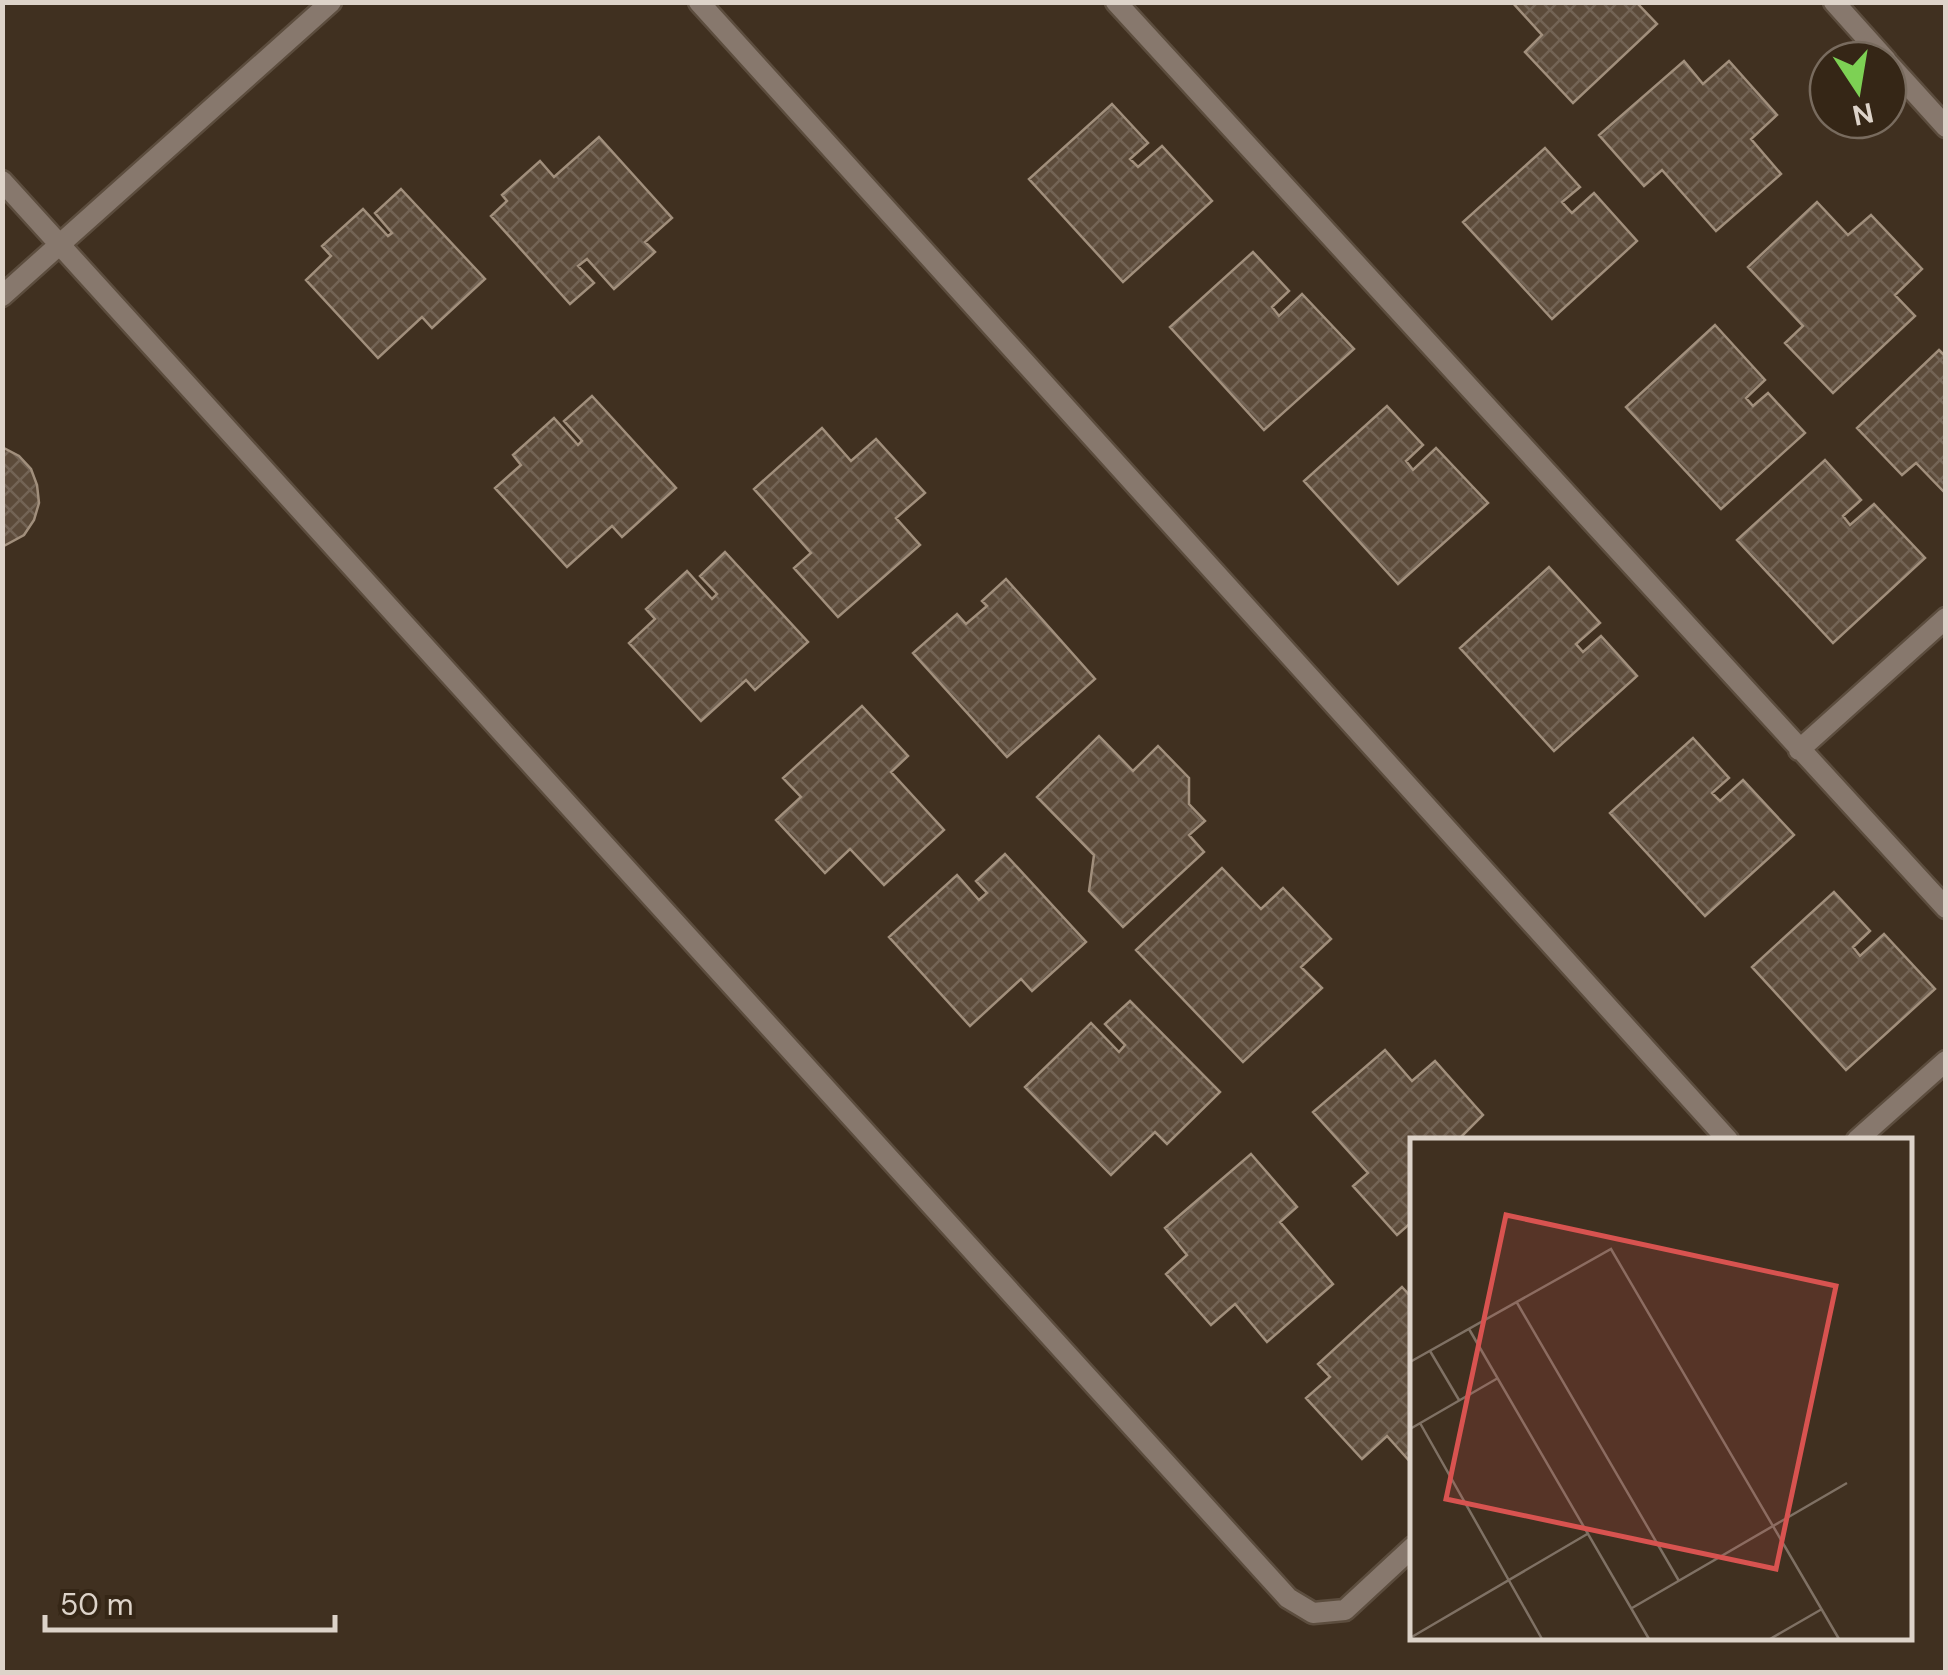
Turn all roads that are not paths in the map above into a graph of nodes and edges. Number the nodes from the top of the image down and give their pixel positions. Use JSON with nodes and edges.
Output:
{"nodes":[{"id":1,"x":330,"y":2,"type":"edge"},
{"id":2,"x":699,"y":2,"type":"edge"},
{"id":3,"x":1116,"y":2,"type":"edge"},
{"id":4,"x":1834,"y":2,"type":"edge"},
{"id":5,"x":1868,"y":40,"type":"edge"},
{"id":6,"x":1908,"y":84,"type":"edge"},
{"id":7,"x":1946,"y":127,"type":"edge"},
{"id":8,"x":2,"y":181,"type":"edge"},
{"id":9,"x":60,"y":244,"type":"junction"},
{"id":10,"x":2,"y":296,"type":"edge"},
{"id":11,"x":1946,"y":618,"type":"edge"},
{"id":12,"x":1799,"y":750,"type":"junction"},
{"id":13,"x":1946,"y":908,"type":"edge"},
{"id":14,"x":1946,"y":1061,"type":"edge"},
{"id":15,"x":1726,"y":1138,"type":"edge"},
{"id":16,"x":1859,"y":1138,"type":"edge"},
{"id":17,"x":1410,"y":1550,"type":"edge"}],
"edges":[{"from":1,"to":9,"type":"lane"},
{"from":2,"to":15,"type":"lane"},
{"from":3,"to":12,"type":"lane"},
{"from":4,"to":5,"type":"lane"},
{"from":6,"to":7,"type":"lane"},
{"from":8,"to":9,"type":"lane"},
{"from":9,"to":10,"type":"lane"},
{"from":9,"to":17,"type":"lane"},
{"from":11,"to":12,"type":"lane"},
{"from":12,"to":13,"type":"lane"},
{"from":14,"to":16,"type":"lane"}]}
